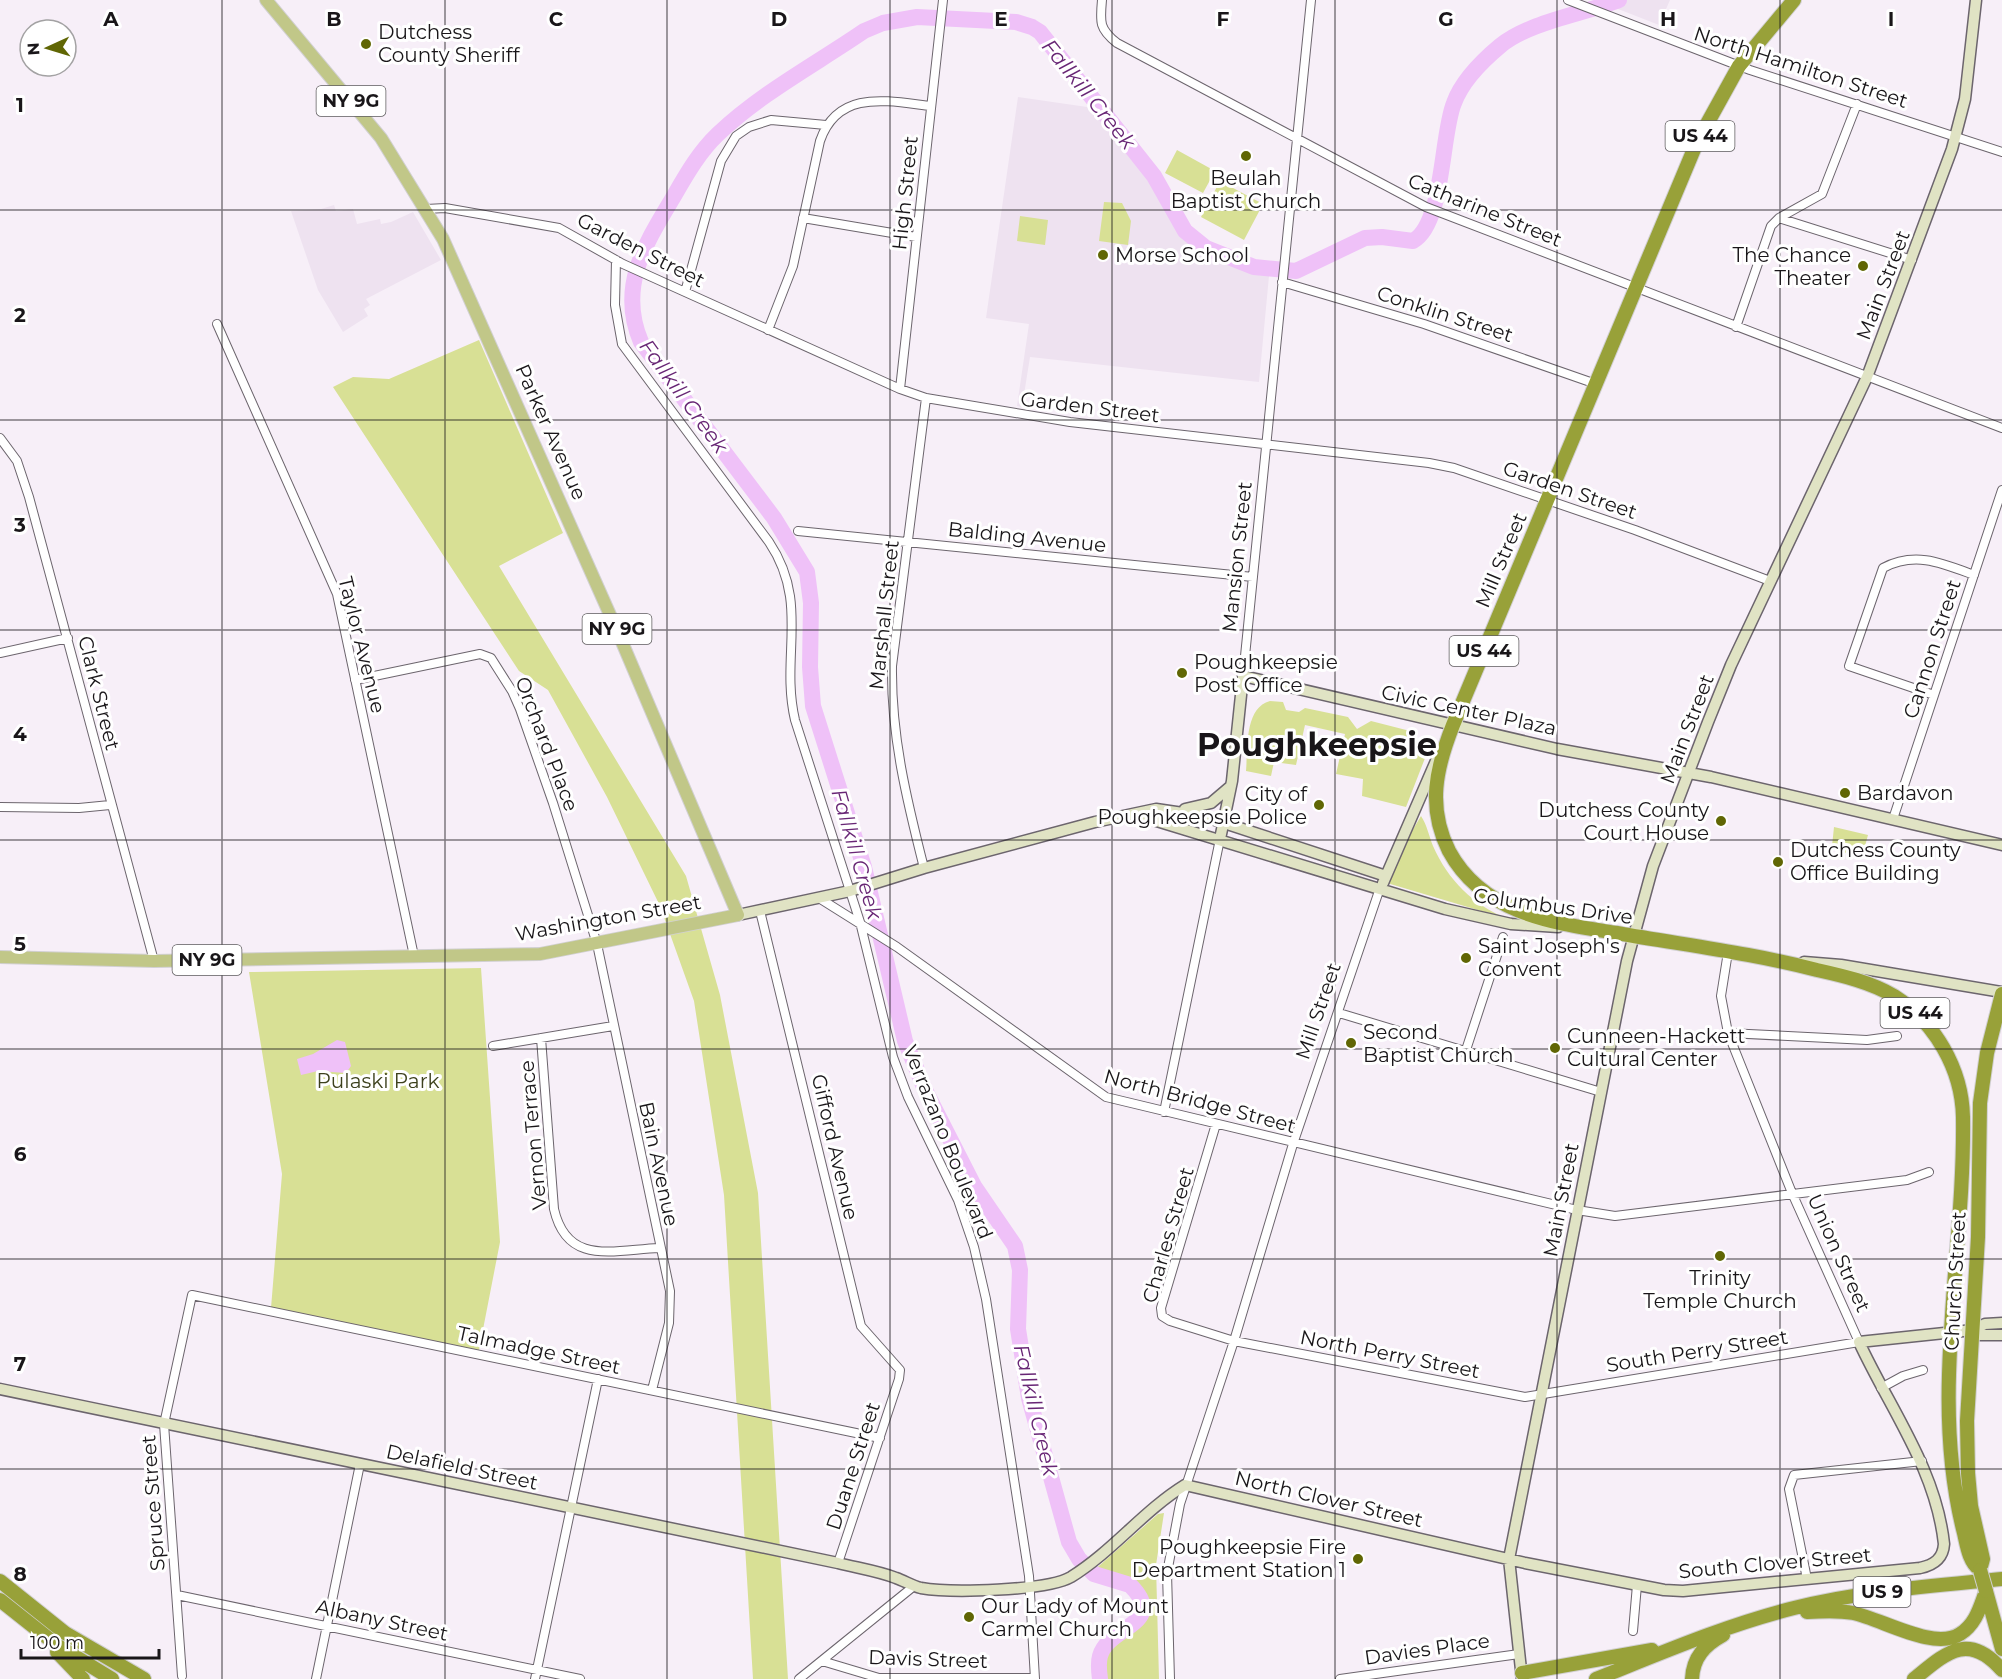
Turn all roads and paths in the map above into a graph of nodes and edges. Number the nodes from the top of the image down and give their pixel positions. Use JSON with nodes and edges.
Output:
{"nodes":[{"id":1,"x":266,"y":0,"type":"edge"},
{"id":2,"x":943,"y":0,"type":"edge"},
{"id":3,"x":1102,"y":0,"type":"edge"},
{"id":4,"x":1311,"y":0,"type":"edge"},
{"id":5,"x":1568,"y":0,"type":"edge"},
{"id":6,"x":1794,"y":0,"type":"edge"},
{"id":7,"x":1976,"y":0,"type":"edge"},
{"id":8,"x":1739,"y":66,"type":"junction"},
{"id":9,"x":1857,"y":104,"type":"junction"},
{"id":10,"x":931,"y":106,"type":"junction"},
{"id":11,"x":826,"y":125,"type":"junction"},
{"id":12,"x":1957,"y":136,"type":"junction"},
{"id":13,"x":1297,"y":138,"type":"junction"},
{"id":14,"x":2002,"y":152,"type":"edge"},
{"id":15,"x":426,"y":210,"type":"junction"},
{"id":16,"x":803,"y":218,"type":"junction"},
{"id":17,"x":1779,"y":218,"type":"junction"},
{"id":18,"x":916,"y":237,"type":"junction"},
{"id":19,"x":616,"y":260,"type":"junction"},
{"id":20,"x":1912,"y":260,"type":"junction"},
{"id":21,"x":1283,"y":280,"type":"junction"},
{"id":22,"x":1636,"y":289,"type":"junction"},
{"id":23,"x":685,"y":292,"type":"junction"},
{"id":24,"x":217,"y":324,"type":"dead end"},
{"id":25,"x":1736,"y":327,"type":"junction"},
{"id":26,"x":768,"y":330,"type":"junction"},
{"id":27,"x":1867,"y":377,"type":"junction"},
{"id":28,"x":1596,"y":384,"type":"junction"},
{"id":29,"x":900,"y":389,"type":"junction"},
{"id":30,"x":926,"y":398,"type":"junction"},
{"id":31,"x":2002,"y":428,"type":"edge"},
{"id":32,"x":0,"y":438,"type":"edge"},
{"id":33,"x":1266,"y":446,"type":"junction"},
{"id":34,"x":2002,"y":490,"type":"edge"},
{"id":35,"x":1547,"y":499,"type":"junction"},
{"id":36,"x":798,"y":531,"type":"dead end"},
{"id":37,"x":908,"y":542,"type":"junction"},
{"id":38,"x":1974,"y":574,"type":"junction"},
{"id":39,"x":1253,"y":577,"type":"junction"},
{"id":40,"x":1770,"y":581,"type":"junction"},
{"id":41,"x":68,"y":638,"type":"junction"},
{"id":42,"x":0,"y":653,"type":"edge"},
{"id":43,"x":1243,"y":676,"type":"junction"},
{"id":44,"x":355,"y":680,"type":"junction"},
{"id":45,"x":1934,"y":695,"type":"junction"},
{"id":46,"x":1453,"y":725,"type":"junction"},
{"id":47,"x":1446,"y":742,"type":"junction"},
{"id":48,"x":1688,"y":774,"type":"junction"},
{"id":49,"x":1231,"y":785,"type":"junction"},
{"id":50,"x":110,"y":805,"type":"junction"},
{"id":51,"x":0,"y":807,"type":"edge"},
{"id":52,"x":1169,"y":809,"type":"junction"},
{"id":53,"x":1136,"y":814,"type":"junction"},
{"id":54,"x":1893,"y":819,"type":"junction"},
{"id":55,"x":1224,"y":824,"type":"junction"},
{"id":56,"x":1220,"y":839,"type":"junction"},
{"id":57,"x":2002,"y":845,"type":"edge"},
{"id":58,"x":924,"y":868,"type":"junction"},
{"id":59,"x":1386,"y":876,"type":"junction"},
{"id":60,"x":1380,"y":888,"type":"junction"},
{"id":61,"x":852,"y":890,"type":"junction"},
{"id":62,"x":819,"y":898,"type":"junction"},
{"id":63,"x":760,"y":910,"type":"junction"},
{"id":64,"x":738,"y":915,"type":"junction"},
{"id":65,"x":861,"y":922,"type":"junction"},
{"id":66,"x":1579,"y":927,"type":"junction"},
{"id":67,"x":1633,"y":936,"type":"junction"},
{"id":68,"x":1503,"y":937,"type":"dead end"},
{"id":69,"x":597,"y":944,"type":"junction"},
{"id":70,"x":1728,"y":952,"type":"junction"},
{"id":71,"x":414,"y":956,"type":"junction"},
{"id":72,"x":0,"y":957,"type":"edge"},
{"id":73,"x":154,"y":961,"type":"junction"},
{"id":74,"x":1782,"y":961,"type":"junction"},
{"id":75,"x":2002,"y":993,"type":"edge"},
{"id":76,"x":1339,"y":1013,"type":"junction"},
{"id":77,"x":613,"y":1026,"type":"junction"},
{"id":78,"x":1728,"y":1033,"type":"junction"},
{"id":79,"x":1897,"y":1036,"type":"dead end"},
{"id":80,"x":541,"y":1038,"type":"junction"},
{"id":81,"x":493,"y":1046,"type":"dead end"},
{"id":82,"x":1465,"y":1053,"type":"junction"},
{"id":83,"x":1601,"y":1092,"type":"junction"},
{"id":84,"x":1164,"y":1112,"type":"junction"},
{"id":85,"x":1216,"y":1124,"type":"junction"},
{"id":86,"x":1293,"y":1143,"type":"junction"},
{"id":87,"x":1963,"y":1143,"type":"joint"},
{"id":88,"x":1929,"y":1172,"type":"dead end"},
{"id":89,"x":1792,"y":1192,"type":"junction"},
{"id":90,"x":1577,"y":1210,"type":"junction"},
{"id":91,"x":659,"y":1248,"type":"junction"},
{"id":92,"x":192,"y":1295,"type":"joint"},
{"id":93,"x":2002,"y":1323,"type":"edge"},
{"id":94,"x":1973,"y":1330,"type":"junction"},
{"id":95,"x":1952,"y":1331,"type":"junction"},
{"id":96,"x":2002,"y":1335,"type":"edge"},
{"id":97,"x":1233,"y":1341,"type":"junction"},
{"id":98,"x":1859,"y":1342,"type":"junction"},
{"id":99,"x":1923,"y":1370,"type":"dead end"},
{"id":100,"x":598,"y":1379,"type":"junction"},
{"id":101,"x":899,"y":1379,"type":"joint"},
{"id":102,"x":1881,"y":1388,"type":"junction"},
{"id":103,"x":0,"y":1389,"type":"edge"},
{"id":104,"x":652,"y":1390,"type":"junction"},
{"id":105,"x":1540,"y":1394,"type":"junction"},
{"id":106,"x":164,"y":1424,"type":"junction"},
{"id":107,"x":879,"y":1438,"type":"junction"},
{"id":108,"x":1922,"y":1461,"type":"junction"},
{"id":109,"x":360,"y":1464,"type":"junction"},
{"id":110,"x":1185,"y":1485,"type":"junction"},
{"id":111,"x":572,"y":1509,"type":"junction"},
{"id":112,"x":1509,"y":1559,"type":"junction"},
{"id":113,"x":1938,"y":1560,"type":"joint"},
{"id":114,"x":838,"y":1563,"type":"junction"},
{"id":115,"x":1980,"y":1570,"type":"junction"},
{"id":116,"x":1807,"y":1579,"type":"junction"},
{"id":117,"x":2002,"y":1579,"type":"edge"},
{"id":118,"x":0,"y":1581,"type":"edge"},
{"id":119,"x":1637,"y":1585,"type":"junction"},
{"id":120,"x":914,"y":1586,"type":"junction"},
{"id":121,"x":1029,"y":1586,"type":"junction"},
{"id":122,"x":1986,"y":1591,"type":"junction"},
{"id":123,"x":177,"y":1595,"type":"junction"},
{"id":124,"x":0,"y":1600,"type":"edge"},
{"id":125,"x":2002,"y":1608,"type":"edge"},
{"id":126,"x":1759,"y":1617,"type":"junction"},
{"id":127,"x":327,"y":1625,"type":"junction"},
{"id":128,"x":1633,"y":1630,"type":"dead end"},
{"id":129,"x":37,"y":1631,"type":"junction"},
{"id":130,"x":1701,"y":1637,"type":"junction"},
{"id":131,"x":2002,"y":1649,"type":"edge"},
{"id":132,"x":1519,"y":1654,"type":"junction"},
{"id":133,"x":822,"y":1661,"type":"junction"},
{"id":134,"x":2002,"y":1670,"type":"edge"},
{"id":135,"x":536,"y":1675,"type":"edge"},
{"id":136,"x":1395,"y":1675,"type":"edge"},
{"id":137,"x":182,"y":1676,"type":"dead end"},
{"id":138,"x":1522,"y":1676,"type":"edge"},
{"id":139,"x":1035,"y":1678,"type":"edge"},
{"id":140,"x":83,"y":1679,"type":"edge"},
{"id":141,"x":112,"y":1679,"type":"edge"},
{"id":142,"x":144,"y":1679,"type":"edge"},
{"id":143,"x":316,"y":1679,"type":"edge"},
{"id":144,"x":580,"y":1679,"type":"edge"},
{"id":145,"x":799,"y":1679,"type":"edge"},
{"id":146,"x":1170,"y":1679,"type":"edge"},
{"id":147,"x":1340,"y":1679,"type":"edge"},
{"id":148,"x":1596,"y":1679,"type":"edge"},
{"id":149,"x":1692,"y":1679,"type":"edge"},
{"id":150,"x":1914,"y":1679,"type":"edge"}],
"edges":[{"from":1,"to":15,"type":"main road","name":"Parker Avenue","number":"NY 9G"},
{"from":2,"to":10,"type":"street","name":"High Street"},
{"from":3,"to":13,"type":"street","name":"Catharine Street"},
{"from":4,"to":13,"type":"street","name":"Mansion Street"},
{"from":5,"to":8,"type":"street","name":"North Hamilton Street"},
{"from":6,"to":8,"type":"highway","name":"Mill Street","number":"US 44"},
{"from":7,"to":12,"type":"street","name":"Main Street"},
{"from":8,"to":9,"type":"street","name":"North Hamilton Street"},
{"from":8,"to":22,"type":"highway","name":"Mill Street","number":"US 44"},
{"from":9,"to":12,"type":"street","name":"North Hamilton Street"},
{"from":9,"to":17,"type":"street"},
{"from":10,"to":11,"type":"street"},
{"from":10,"to":18,"type":"street","name":"High Street"},
{"from":11,"to":16,"type":"street"},
{"from":11,"to":23,"type":"street"},
{"from":12,"to":14,"type":"street","name":"North Hamilton Street"},
{"from":12,"to":20,"type":"street","name":"Main Street"},
{"from":13,"to":21,"type":"street","name":"Mansion Street"},
{"from":13,"to":22,"type":"street","name":"Catharine Street"},
{"from":15,"to":19,"type":"street","name":"Garden Street"},
{"from":15,"to":64,"type":"main road","name":"Parker Avenue","number":"NY 9G"},
{"from":16,"to":18,"type":"street"},
{"from":16,"to":26,"type":"street"},
{"from":17,"to":20,"type":"street"},
{"from":17,"to":25,"type":"street"},
{"from":18,"to":29,"type":"street","name":"High Street"},
{"from":19,"to":23,"type":"street","name":"Garden Street"},
{"from":19,"to":61,"type":"street","name":"Verrazano Boulevard"},
{"from":20,"to":27,"type":"street","name":"Main Street"},
{"from":21,"to":28,"type":"street","name":"Conklin Street"},
{"from":21,"to":33,"type":"street","name":"Mansion Street"},
{"from":22,"to":25,"type":"street","name":"Catharine Street"},
{"from":22,"to":28,"type":"highway","name":"Mill Street","number":"US 44"},
{"from":23,"to":26,"type":"street","name":"Garden Street"},
{"from":24,"to":44,"type":"street","name":"Taylor Avenue"},
{"from":25,"to":27,"type":"street","name":"Catharine Street"},
{"from":26,"to":29,"type":"street","name":"Garden Street"},
{"from":27,"to":31,"type":"street","name":"Catharine Street"},
{"from":27,"to":40,"type":"street","name":"Main Street"},
{"from":28,"to":35,"type":"highway","name":"Mill Street","number":"US 44"},
{"from":29,"to":30,"type":"street","name":"Garden Street"},
{"from":30,"to":33,"type":"street","name":"Garden Street"},
{"from":30,"to":37,"type":"street","name":"Marshall Street"},
{"from":32,"to":41,"type":"street","name":"Clark Street"},
{"from":33,"to":35,"type":"street","name":"Garden Street"},
{"from":33,"to":39,"type":"street","name":"Mansion Street"},
{"from":34,"to":38,"type":"street","name":"Cannon Street"},
{"from":35,"to":40,"type":"street","name":"Garden Street"},
{"from":35,"to":46,"type":"highway","name":"Mill Street","number":"US 44"},
{"from":36,"to":37,"type":"street","name":"Balding Avenue"},
{"from":37,"to":39,"type":"street","name":"Balding Avenue"},
{"from":37,"to":58,"type":"street","name":"Marshall Street"},
{"from":38,"to":45,"type":"street","name":"Cannon Street"},
{"from":38,"to":45,"type":"street"},
{"from":39,"to":43,"type":"street","name":"Mansion Street"},
{"from":40,"to":48,"type":"street","name":"Main Street"},
{"from":41,"to":42,"type":"street"},
{"from":41,"to":50,"type":"street","name":"Clark Street"},
{"from":43,"to":46,"type":"street","name":"Civic Center Plaza"},
{"from":43,"to":49,"type":"street","name":"Mansion Street"},
{"from":44,"to":69,"type":"street","name":"Orchard Place"},
{"from":44,"to":71,"type":"street","name":"Taylor Avenue"},
{"from":45,"to":54,"type":"street","name":"Cannon Street"},
{"from":46,"to":47,"type":"highway","name":"Mill Street","number":"US 44"},
{"from":46,"to":48,"type":"street","name":"Civic Center Plaza"},
{"from":47,"to":59,"type":"street","name":"Mill Street"},
{"from":47,"to":66,"type":"highway","number":"US 44"},
{"from":48,"to":54,"type":"street","name":"Civic Center Plaza"},
{"from":48,"to":67,"type":"street","name":"Main Street"},
{"from":49,"to":52,"type":"street"},
{"from":49,"to":55,"type":"street","name":"Mansion Street"},
{"from":50,"to":51,"type":"street"},
{"from":50,"to":73,"type":"street","name":"Clark Street"},
{"from":52,"to":53,"type":"street","name":"Washington Street"},
{"from":52,"to":55,"type":"street","name":"Washington Street"},
{"from":53,"to":56,"type":"street","name":"Washington Street"},
{"from":53,"to":58,"type":"street","name":"Washington Street"},
{"from":54,"to":57,"type":"street","name":"Civic Center Plaza"},
{"from":55,"to":56,"type":"street","name":"Mansion Street"},
{"from":55,"to":59,"type":"street"},
{"from":56,"to":60,"type":"street","name":"Columbus Drive"},
{"from":56,"to":84,"type":"street","name":"Mansion Street"},
{"from":58,"to":61,"type":"street","name":"Washington Street"},
{"from":59,"to":60,"type":"street","name":"Mill Street"},
{"from":60,"to":66,"type":"street","name":"Columbus Drive"},
{"from":60,"to":76,"type":"street","name":"Mill Street"},
{"from":61,"to":62,"type":"street","name":"Washington Street"},
{"from":61,"to":65,"type":"street","name":"Verrazano Boulevard"},
{"from":62,"to":63,"type":"street","name":"Washington Street"},
{"from":62,"to":65,"type":"street","name":"North Bridge Street"},
{"from":63,"to":64,"type":"street","name":"Washington Street"},
{"from":63,"to":101,"type":"street","name":"Gifford Avenue"},
{"from":64,"to":69,"type":"main road","name":"Washington Street","number":"NY 9G"},
{"from":65,"to":84,"type":"street","name":"North Bridge Street"},
{"from":65,"to":121,"type":"street","name":"Verrazano Boulevard"},
{"from":66,"to":67,"type":"highway","name":"Columbus Drive","number":"US 44"},
{"from":67,"to":70,"type":"highway","name":"Columbus Drive","number":"US 44"},
{"from":67,"to":83,"type":"street","name":"Main Street"},
{"from":68,"to":82,"type":"street"},
{"from":69,"to":71,"type":"main road","name":"Washington Street","number":"NY 9G"},
{"from":69,"to":77,"type":"street","name":"Bain Avenue"},
{"from":70,"to":74,"type":"highway","name":"Columbus Drive","number":"US 44"},
{"from":70,"to":78,"type":"street","name":"Union Street"},
{"from":71,"to":73,"type":"main road","name":"Washington Street","number":"NY 9G"},
{"from":72,"to":73,"type":"main road","name":"Washington Street","number":"NY 9G"},
{"from":74,"to":75,"type":"street","name":"Columbus Drive"},
{"from":74,"to":87,"type":"highway","name":"Columbus Drive","number":"US 44"},
{"from":75,"to":94,"type":"highway","name":"Church Street","number":"US 44"},
{"from":76,"to":82,"type":"street"},
{"from":76,"to":86,"type":"street","name":"Mill Street"},
{"from":77,"to":80,"type":"street","name":"Vernon Terrace"},
{"from":77,"to":91,"type":"street","name":"Bain Avenue"},
{"from":78,"to":79,"type":"street"},
{"from":78,"to":89,"type":"street","name":"Union Street"},
{"from":80,"to":81,"type":"street","name":"Vernon Terrace"},
{"from":80,"to":91,"type":"street","name":"Vernon Terrace"},
{"from":82,"to":83,"type":"street"},
{"from":83,"to":90,"type":"street","name":"Main Street"},
{"from":84,"to":85,"type":"street","name":"North Bridge Street"},
{"from":85,"to":86,"type":"street","name":"North Bridge Street"},
{"from":85,"to":97,"type":"street","name":"Charles Street"},
{"from":86,"to":90,"type":"street","name":"North Bridge Street"},
{"from":86,"to":97,"type":"street","name":"Mill Street"},
{"from":87,"to":95,"type":"highway","name":"Church Street","number":"US 44"},
{"from":88,"to":89,"type":"street","name":"North Bridge Street"},
{"from":89,"to":90,"type":"street","name":"North Bridge Street"},
{"from":89,"to":98,"type":"street","name":"Union Street"},
{"from":90,"to":105,"type":"street","name":"Main Street"},
{"from":91,"to":104,"type":"street","name":"Bain Avenue"},
{"from":92,"to":100,"type":"street","name":"Talmadge Street"},
{"from":92,"to":106,"type":"street","name":"Spruce Street"},
{"from":93,"to":94,"type":"street"},
{"from":94,"to":95,"type":"street"},
{"from":94,"to":96,"type":"street"},
{"from":94,"to":115,"type":"highway","name":"Church Street","number":"US 44"},
{"from":95,"to":98,"type":"street"},
{"from":95,"to":115,"type":"highway","name":"Church Street","number":"US 44"},
{"from":97,"to":105,"type":"street","name":"North Perry Street"},
{"from":97,"to":110,"type":"street","name":"Mill Street"},
{"from":98,"to":102,"type":"street","name":"Union Street"},
{"from":98,"to":105,"type":"street","name":"South Perry Street"},
{"from":99,"to":102,"type":"street"},
{"from":100,"to":104,"type":"street","name":"Talmadge Street"},
{"from":100,"to":111,"type":"street"},
{"from":101,"to":107,"type":"street","name":"Duane Street"},
{"from":102,"to":108,"type":"street","name":"Union Street"},
{"from":103,"to":106,"type":"street","name":"Delafield Street"},
{"from":104,"to":107,"type":"street","name":"Talmadge Street"},
{"from":105,"to":112,"type":"street","name":"Main Street"},
{"from":106,"to":109,"type":"street","name":"Delafield Street"},
{"from":106,"to":123,"type":"street","name":"Spruce Street"},
{"from":107,"to":114,"type":"street","name":"Duane Street"},
{"from":108,"to":113,"type":"street","name":"Union Street"},
{"from":108,"to":116,"type":"street"},
{"from":109,"to":111,"type":"street","name":"Delafield Street"},
{"from":109,"to":127,"type":"street"},
{"from":110,"to":112,"type":"street","name":"North Clover Street"},
{"from":110,"to":121,"type":"street"},
{"from":110,"to":146,"type":"street","name":"Mill Street"},
{"from":111,"to":114,"type":"street","name":"Delafield Street"},
{"from":111,"to":135,"type":"street"},
{"from":112,"to":119,"type":"street","name":"South Clover Street"},
{"from":112,"to":132,"type":"street","name":"Main Street"},
{"from":113,"to":116,"type":"street","name":"South Clover Street"},
{"from":114,"to":120,"type":"street","name":"Delafield Street"},
{"from":115,"to":122,"type":"highway","name":"Church Street","number":"US 44","bridge":true},
{"from":116,"to":119,"type":"street","name":"South Clover Street"},
{"from":117,"to":126,"type":"highway","number":"US 9"},
{"from":118,"to":142,"type":"highway"},
{"from":119,"to":128,"type":"street"},
{"from":120,"to":121,"type":"street","name":"Delafield Street"},
{"from":120,"to":133,"type":"street"},
{"from":121,"to":139,"type":"street"},
{"from":122,"to":125,"type":"highway"},
{"from":122,"to":126,"type":"highway"},
{"from":122,"to":131,"type":"highway","name":"Church Street","number":"US 44"},
{"from":123,"to":127,"type":"street","name":"Albany Street"},
{"from":123,"to":137,"type":"street","name":"Spruce Street"},
{"from":124,"to":129,"type":"highway"},
{"from":126,"to":130,"type":"highway","number":"US 9"},
{"from":126,"to":149,"type":"highway"},
{"from":127,"to":135,"type":"street","name":"Albany Street"},
{"from":127,"to":143,"type":"street"},
{"from":129,"to":140,"type":"highway"},
{"from":129,"to":141,"type":"highway"},
{"from":130,"to":138,"type":"highway"},
{"from":130,"to":148,"type":"highway","number":"US 9"},
{"from":132,"to":136,"type":"street","name":"Davies Place"},
{"from":132,"to":138,"type":"street","name":"Main Street"},
{"from":133,"to":139,"type":"street","name":"Davis Street"},
{"from":133,"to":145,"type":"street"},
{"from":134,"to":150,"type":"highway"},
{"from":135,"to":144,"type":"street","name":"Albany Street"},
{"from":136,"to":147,"type":"street","name":"Davies Place"}]}
